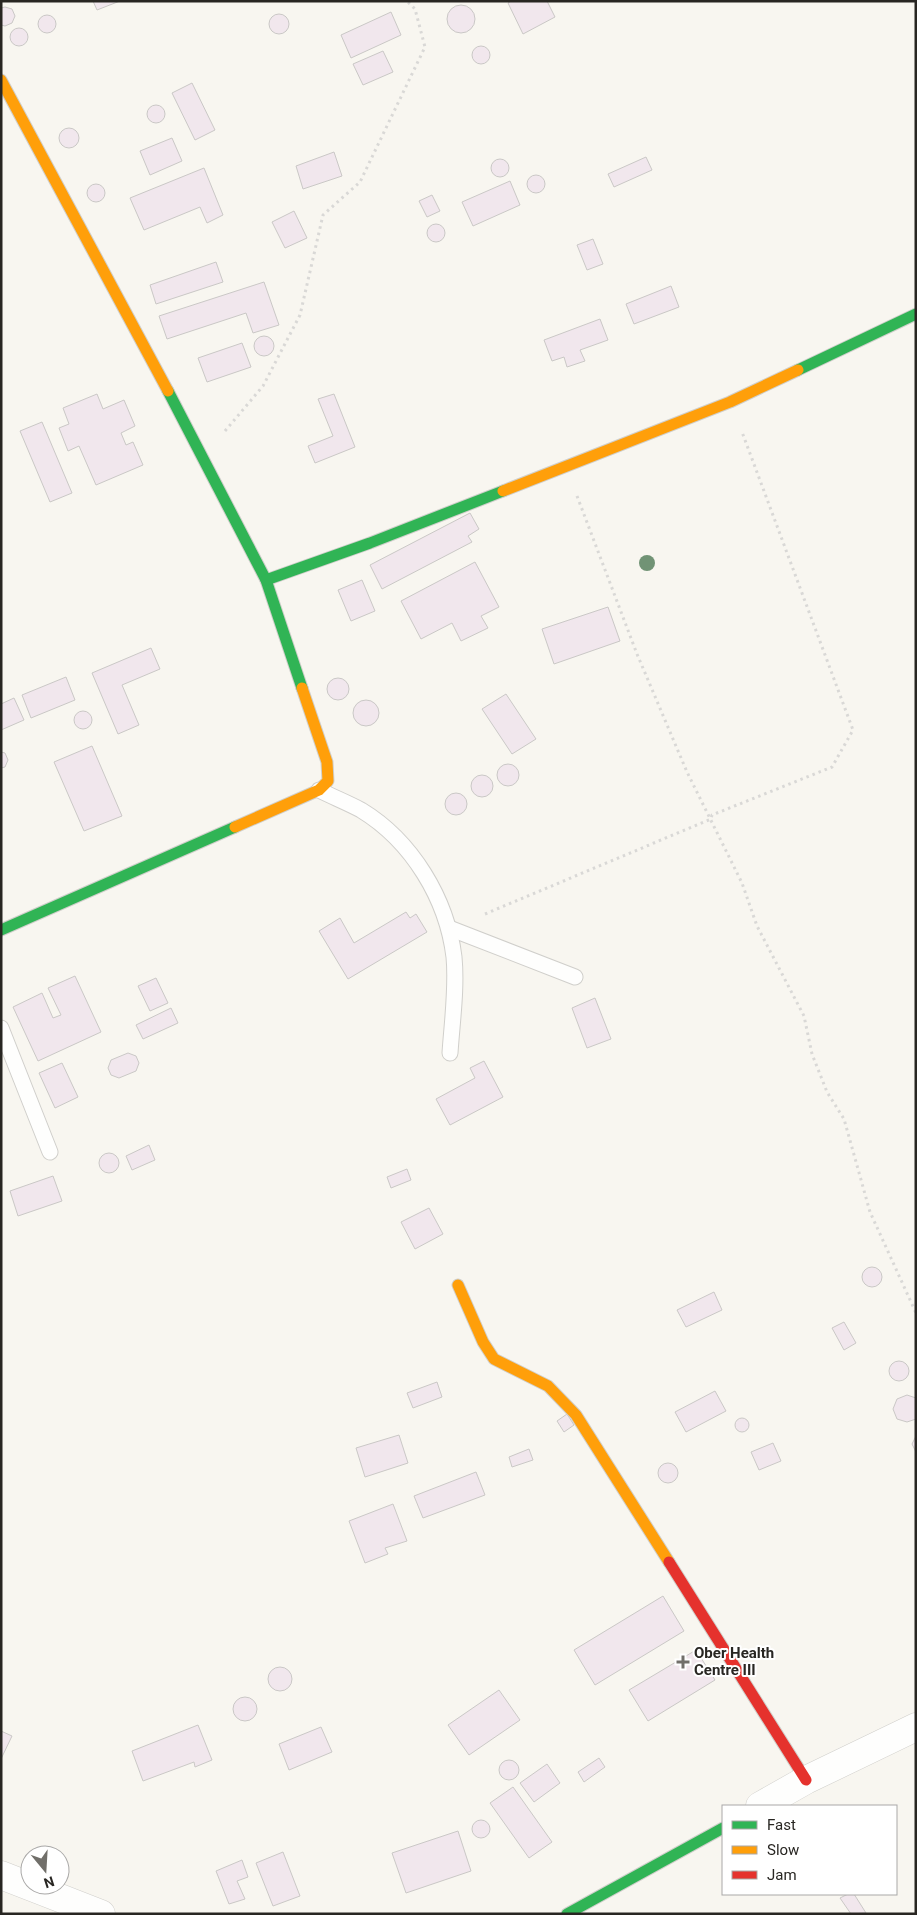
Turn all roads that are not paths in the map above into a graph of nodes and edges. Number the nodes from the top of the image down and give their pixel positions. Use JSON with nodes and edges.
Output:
{"nodes":[{"id":1,"x":1,"y":80,"type":"edge"},
{"id":2,"x":916,"y":314,"type":"edge"},
{"id":3,"x":266,"y":580,"type":"junction"},
{"id":4,"x":320,"y":790,"type":"junction"},
{"id":5,"x":449,"y":928,"type":"junction"},
{"id":6,"x":1,"y":930,"type":"edge"},
{"id":7,"x":575,"y":977,"type":"dead end"},
{"id":8,"x":1,"y":1028,"type":"edge"},
{"id":9,"x":450,"y":1053,"type":"dead end"},
{"id":10,"x":50,"y":1152,"type":"dead end"},
{"id":11,"x":458,"y":1285,"type":"dead end"},
{"id":12,"x":916,"y":1727,"type":"edge"},
{"id":13,"x":806,"y":1780,"type":"junction"},
{"id":14,"x":762,"y":1805,"type":"edge"},
{"id":15,"x":722,"y":1829,"type":"edge"},
{"id":16,"x":1,"y":1875,"type":"edge"},
{"id":17,"x":46,"y":1905,"type":"edge"},
{"id":18,"x":100,"y":1914,"type":"edge"},
{"id":19,"x":567,"y":1914,"type":"edge"}],
"edges":[{"from":1,"to":3,"type":"street"},
{"from":2,"to":3,"type":"street"},
{"from":3,"to":4,"type":"street"},
{"from":4,"to":5,"type":"lane"},
{"from":4,"to":6,"type":"street"},
{"from":5,"to":7,"type":"lane"},
{"from":5,"to":9,"type":"lane"},
{"from":8,"to":10,"type":"lane"},
{"from":11,"to":13,"type":"street"},
{"from":12,"to":13,"type":"street"},
{"from":13,"to":14,"type":"street"},
{"from":15,"to":19,"type":"street"},
{"from":16,"to":17,"type":"street"},
{"from":17,"to":18,"type":"street"}]}
